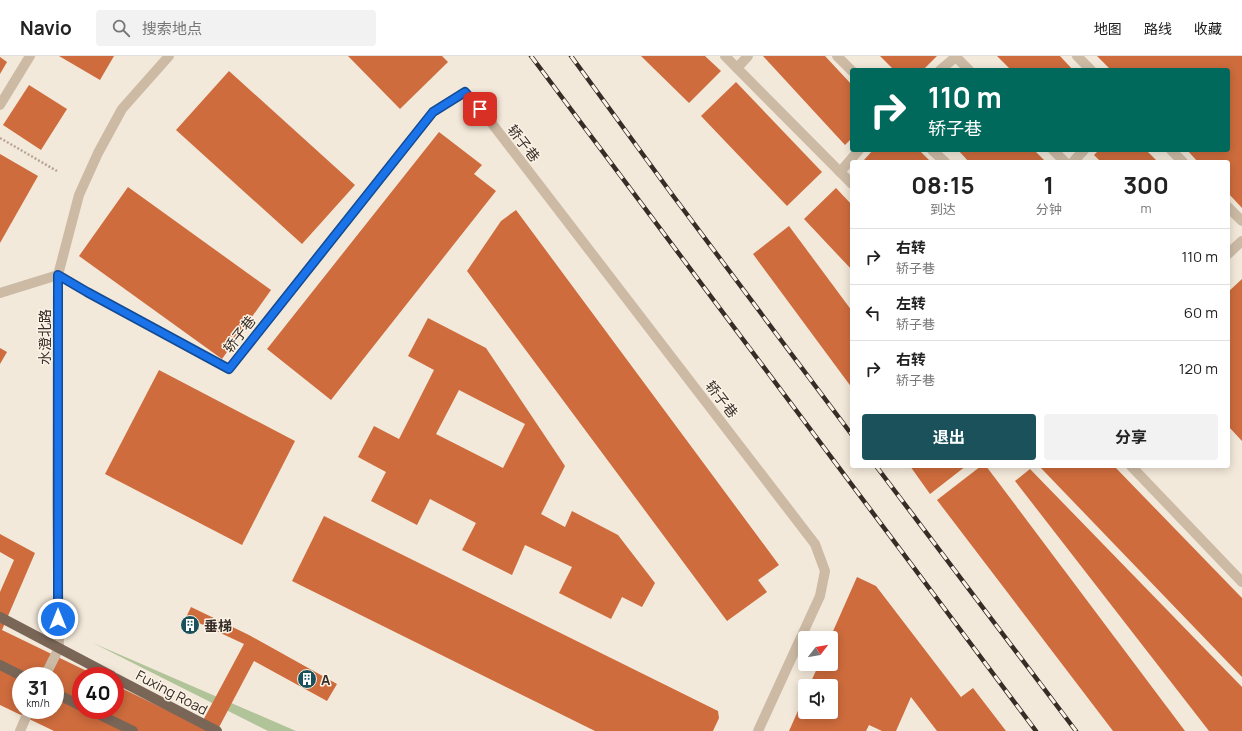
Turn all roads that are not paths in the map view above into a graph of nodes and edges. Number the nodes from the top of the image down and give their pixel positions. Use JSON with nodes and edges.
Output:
{"nodes":[{"id":1,"x":30,"y":56,"type":"edge"},
{"id":2,"x":169,"y":56,"type":"edge"},
{"id":3,"x":725,"y":56,"type":"edge"},
{"id":4,"x":748,"y":56,"type":"edge"},
{"id":5,"x":837,"y":56,"type":"edge"},
{"id":6,"x":956,"y":56,"type":"edge"},
{"id":7,"x":1077,"y":56,"type":"edge"},
{"id":8,"x":737,"y":68,"type":"junction"},
{"id":9,"x":942,"y":68,"type":"edge"},
{"id":10,"x":968,"y":68,"type":"edge"},
{"id":11,"x":1089,"y":68,"type":"edge"},
{"id":12,"x":850,"y":69,"type":"edge"},
{"id":13,"x":0,"y":105,"type":"edge"},
{"id":14,"x":857,"y":152,"type":"edge"},
{"id":15,"x":934,"y":152,"type":"edge"},
{"id":16,"x":1054,"y":152,"type":"edge"},
{"id":17,"x":1082,"y":152,"type":"edge"},
{"id":18,"x":1173,"y":152,"type":"edge"},
{"id":19,"x":850,"y":160,"type":"edge"},
{"id":20,"x":850,"y":160,"type":"edge"},
{"id":21,"x":942,"y":160,"type":"edge"},
{"id":22,"x":1063,"y":160,"type":"edge"},
{"id":23,"x":1075,"y":160,"type":"edge"},
{"id":24,"x":1181,"y":160,"type":"edge"},
{"id":25,"x":840,"y":172,"type":"junction"},
{"id":26,"x":850,"y":182,"type":"edge"},
{"id":27,"x":1230,"y":209,"type":"edge"},
{"id":28,"x":1242,"y":221,"type":"edge"},
{"id":29,"x":1242,"y":241,"type":"edge"},
{"id":30,"x":1230,"y":252,"type":"edge"},
{"id":31,"x":58,"y":275,"type":"junction"},
{"id":32,"x":0,"y":293,"type":"edge"},
{"id":33,"x":1133,"y":468,"type":"edge"},
{"id":34,"x":1242,"y":582,"type":"edge"},
{"id":35,"x":0,"y":617,"type":"edge"},
{"id":36,"x":58,"y":648,"type":"junction"},
{"id":37,"x":0,"y":665,"type":"edge"},
{"id":38,"x":50,"y":667,"type":"edge"},
{"id":39,"x":95,"y":667,"type":"edge"},
{"id":40,"x":12,"y":671,"type":"edge"},
{"id":41,"x":124,"y":683,"type":"edge"},
{"id":42,"x":25,"y":719,"type":"edge"},
{"id":43,"x":108,"y":719,"type":"edge"},
{"id":44,"x":20,"y":731,"type":"edge"},
{"id":45,"x":133,"y":731,"type":"edge"},
{"id":46,"x":217,"y":731,"type":"edge"},
{"id":47,"x":758,"y":731,"type":"edge"}],
"edges":[{"from":1,"to":13,"type":"street"},
{"from":2,"to":31,"type":"street","name":"水澄北路"},
{"from":3,"to":8,"type":"street"},
{"from":4,"to":8,"type":"street"},
{"from":5,"to":12,"type":"street"},
{"from":6,"to":9,"type":"street"},
{"from":6,"to":10,"type":"street"},
{"from":7,"to":11,"type":"street"},
{"from":8,"to":25,"type":"street"},
{"from":14,"to":19,"type":"street"},
{"from":15,"to":21,"type":"street"},
{"from":16,"to":22,"type":"street"},
{"from":17,"to":23,"type":"street"},
{"from":18,"to":24,"type":"street"},
{"from":20,"to":25,"type":"street"},
{"from":25,"to":26,"type":"street"},
{"from":27,"to":28,"type":"street"},
{"from":29,"to":30,"type":"street"},
{"from":31,"to":32,"type":"street"},
{"from":31,"to":36,"type":"street","name":"水澄北路"},
{"from":31,"to":47,"type":"street","name":"轿子巷"},
{"from":33,"to":34,"type":"street"},
{"from":35,"to":36,"type":"main road"},
{"from":36,"to":38,"type":"street"},
{"from":36,"to":39,"type":"main road"},
{"from":37,"to":40,"type":"main road"},
{"from":41,"to":46,"type":"main road","name":"Fuxing Road"},
{"from":42,"to":44,"type":"street"},
{"from":43,"to":45,"type":"main road"}]}
